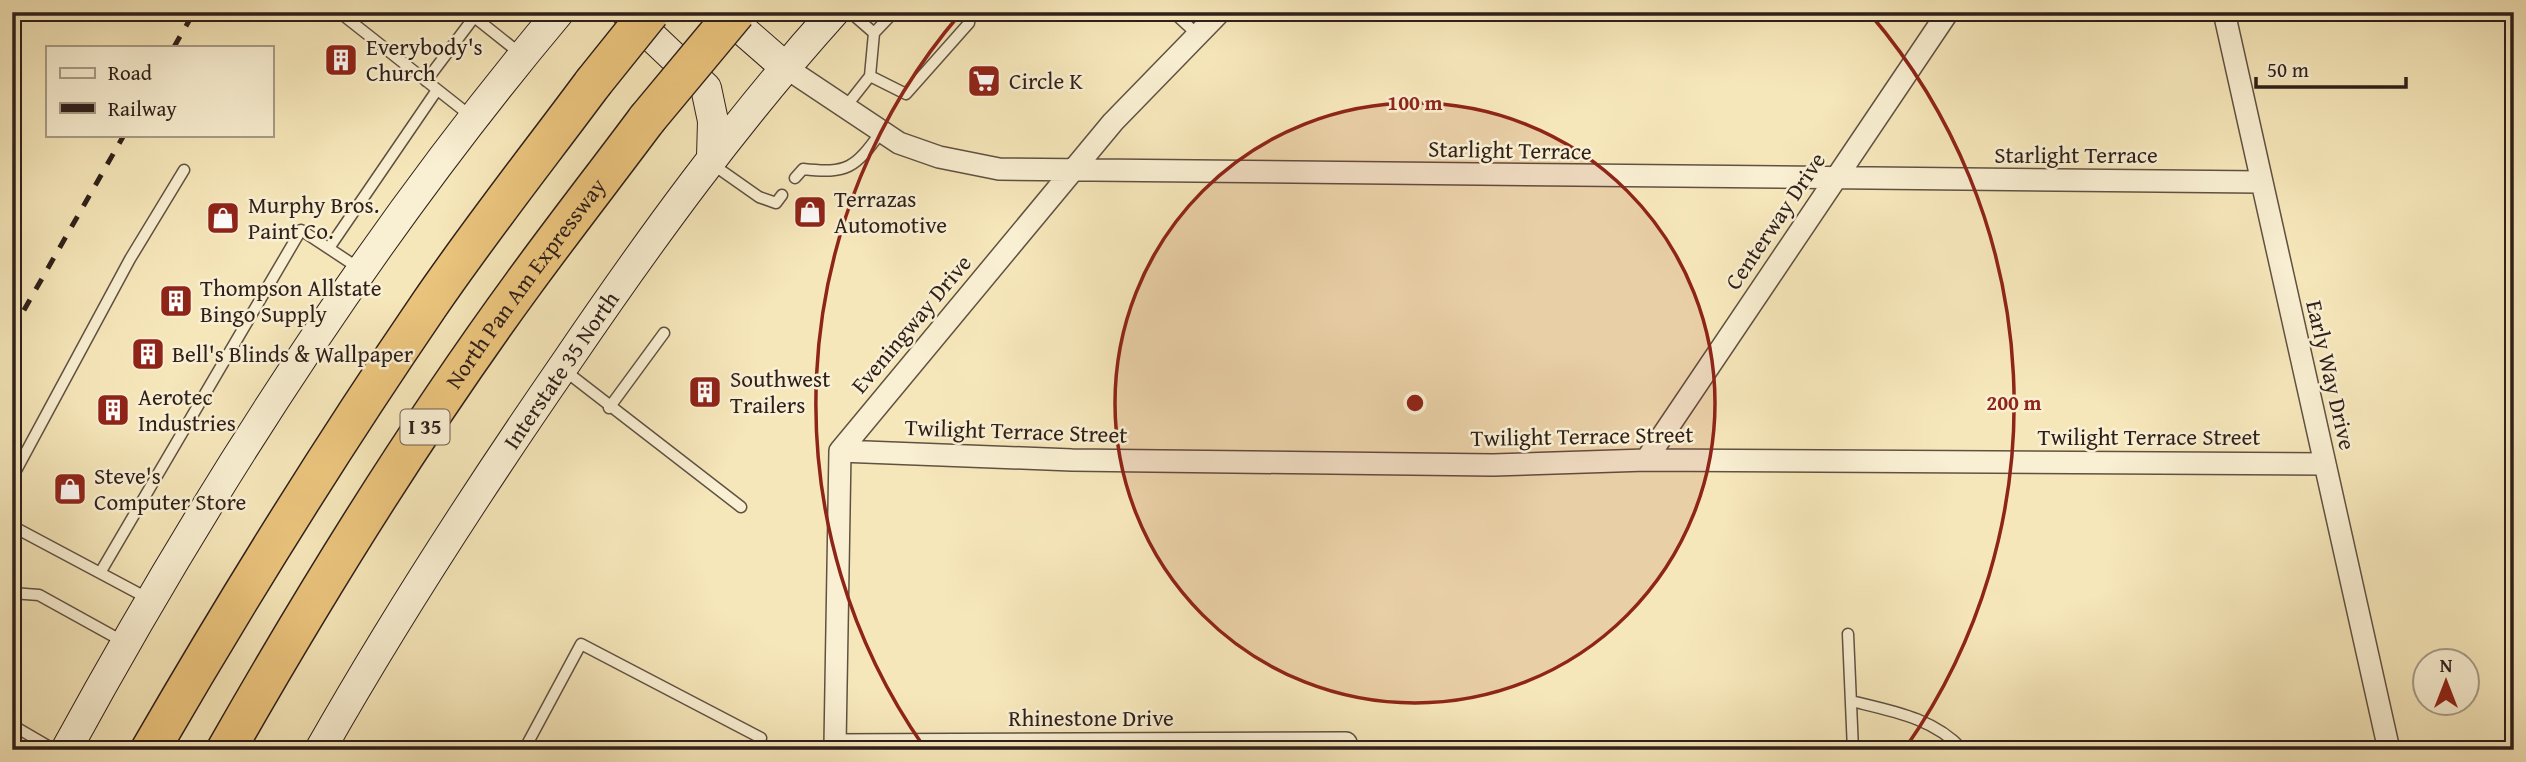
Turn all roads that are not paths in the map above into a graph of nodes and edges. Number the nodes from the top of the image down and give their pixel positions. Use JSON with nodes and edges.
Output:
{"nodes":[{"id":1,"x":340,"y":12,"type":"edge"},
{"id":2,"x":626,"y":12,"type":"edge"},
{"id":3,"x":650,"y":12,"type":"edge"},
{"id":4,"x":722,"y":12,"type":"edge"},
{"id":5,"x":736,"y":12,"type":"edge"},
{"id":6,"x":834,"y":12,"type":"edge"},
{"id":7,"x":850,"y":12,"type":"edge"},
{"id":8,"x":894,"y":12,"type":"edge"},
{"id":9,"x":970,"y":12,"type":"edge"},
{"id":10,"x":1173,"y":12,"type":"edge"},
{"id":11,"x":1220,"y":12,"type":"edge"},
{"id":12,"x":1948,"y":12,"type":"edge"},
{"id":13,"x":2224,"y":12,"type":"edge"},
{"id":14,"x":473,"y":14,"type":"edge"},
{"id":15,"x":561,"y":14,"type":"edge"},
{"id":16,"x":874,"y":33,"type":"junction"},
{"id":17,"x":1198,"y":35,"type":"junction"},
{"id":18,"x":522,"y":55,"type":"junction"},
{"id":19,"x":785,"y":67,"type":"junction"},
{"id":20,"x":870,"y":76,"type":"junction"},
{"id":21,"x":426,"y":81,"type":"junction"},
{"id":22,"x":437,"y":90,"type":"junction"},
{"id":23,"x":844,"y":109,"type":"junction"},
{"id":24,"x":475,"y":119,"type":"junction"},
{"id":25,"x":881,"y":132,"type":"junction"},
{"id":26,"x":710,"y":159,"type":"junction"},
{"id":27,"x":184,"y":170,"type":"dead end"},
{"id":28,"x":1071,"y":172,"type":"junction"},
{"id":29,"x":795,"y":178,"type":"dead end"},
{"id":30,"x":1836,"y":179,"type":"junction"},
{"id":31,"x":2260,"y":183,"type":"junction"},
{"id":32,"x":782,"y":195,"type":"dead end"},
{"id":33,"x":328,"y":248,"type":"junction"},
{"id":34,"x":363,"y":271,"type":"junction"},
{"id":35,"x":664,"y":333,"type":"dead end"},
{"id":36,"x":562,"y":368,"type":"junction"},
{"id":37,"x":609,"y":408,"type":"junction"},
{"id":38,"x":840,"y":451,"type":"junction"},
{"id":39,"x":1646,"y":460,"type":"junction"},
{"id":40,"x":2324,"y":464,"type":"junction"},
{"id":41,"x":12,"y":478,"type":"edge"},
{"id":42,"x":741,"y":507,"type":"dead end"},
{"id":43,"x":12,"y":526,"type":"edge"},
{"id":44,"x":100,"y":573,"type":"junction"},
{"id":45,"x":12,"y":593,"type":"edge"},
{"id":46,"x":151,"y":601,"type":"junction"},
{"id":47,"x":1848,"y":634,"type":"dead end"},
{"id":48,"x":126,"y":643,"type":"junction"},
{"id":49,"x":1851,"y":701,"type":"junction"},
{"id":50,"x":12,"y":725,"type":"edge"},
{"id":51,"x":1346,"y":746,"type":"edge"},
{"id":52,"x":988,"y":747,"type":"edge"},
{"id":53,"x":55,"y":750,"type":"edge"},
{"id":54,"x":66,"y":750,"type":"edge"},
{"id":55,"x":150,"y":750,"type":"edge"},
{"id":56,"x":226,"y":750,"type":"edge"},
{"id":57,"x":320,"y":750,"type":"edge"},
{"id":58,"x":524,"y":750,"type":"edge"},
{"id":59,"x":755,"y":750,"type":"edge"},
{"id":60,"x":1853,"y":750,"type":"edge"},
{"id":61,"x":1963,"y":750,"type":"edge"},
{"id":62,"x":2389,"y":750,"type":"edge"}],
"edges":[{"from":1,"to":21,"type":"lane"},
{"from":2,"to":26,"type":"main road"},
{"from":3,"to":55,"type":"highway","bridge":true},
{"from":4,"to":19,"type":"main road"},
{"from":5,"to":56,"type":"highway","name":"North Pan Am Expressway","number":"I 35","bridge":true},
{"from":6,"to":19,"type":"main road","name":"Interstate 35 North"},
{"from":7,"to":16,"type":"lane"},
{"from":8,"to":16,"type":"lane"},
{"from":9,"to":20,"type":"lane"},
{"from":10,"to":17,"type":"lane"},
{"from":11,"to":17,"type":"street","name":"Eveningway Drive"},
{"from":12,"to":30,"type":"street","name":"Centerway Drive"},
{"from":13,"to":31,"type":"street","name":"Early Way Drive"},
{"from":14,"to":18,"type":"lane"},
{"from":14,"to":21,"type":"lane"},
{"from":15,"to":18,"type":"main road"},
{"from":16,"to":20,"type":"lane"},
{"from":17,"to":28,"type":"street","name":"Eveningway Drive"},
{"from":18,"to":24,"type":"main road"},
{"from":19,"to":23,"type":"street","name":"Starlight Terrace"},
{"from":19,"to":26,"type":"main road","name":"Interstate 35 North"},
{"from":20,"to":23,"type":"lane"},
{"from":21,"to":22,"type":"lane"},
{"from":22,"to":24,"type":"lane"},
{"from":22,"to":33,"type":"lane"},
{"from":23,"to":25,"type":"street","name":"Starlight Terrace"},
{"from":24,"to":34,"type":"main road"},
{"from":25,"to":28,"type":"street","name":"Starlight Terrace"},
{"from":25,"to":29,"type":"lane"},
{"from":26,"to":32,"type":"lane"},
{"from":26,"to":36,"type":"main road","name":"Interstate 35 North"},
{"from":27,"to":41,"type":"lane"},
{"from":28,"to":30,"type":"street","name":"Starlight Terrace"},
{"from":28,"to":38,"type":"street","name":"Eveningway Drive"},
{"from":30,"to":31,"type":"street","name":"Starlight Terrace"},
{"from":30,"to":39,"type":"street","name":"Centerway Drive"},
{"from":31,"to":40,"type":"street","name":"Early Way Drive"},
{"from":33,"to":34,"type":"lane"},
{"from":33,"to":44,"type":"lane"},
{"from":34,"to":46,"type":"main road"},
{"from":35,"to":37,"type":"lane"},
{"from":36,"to":37,"type":"lane"},
{"from":36,"to":57,"type":"main road","name":"Interstate 35 North"},
{"from":37,"to":42,"type":"lane"},
{"from":38,"to":39,"type":"street","name":"Twilight Terrace Street"},
{"from":38,"to":52,"type":"street","name":"Rhinestone Drive"},
{"from":39,"to":40,"type":"street","name":"Twilight Terrace Street"},
{"from":40,"to":62,"type":"street","name":"Early Way Drive"},
{"from":43,"to":44,"type":"lane"},
{"from":44,"to":46,"type":"lane"},
{"from":45,"to":48,"type":"lane"},
{"from":46,"to":48,"type":"main road"},
{"from":47,"to":49,"type":"lane"},
{"from":48,"to":54,"type":"main road"},
{"from":49,"to":60,"type":"lane"},
{"from":49,"to":61,"type":"lane"},
{"from":50,"to":53,"type":"lane"},
{"from":51,"to":52,"type":"street","name":"Rhinestone Drive"},
{"from":58,"to":59,"type":"lane"}]}
